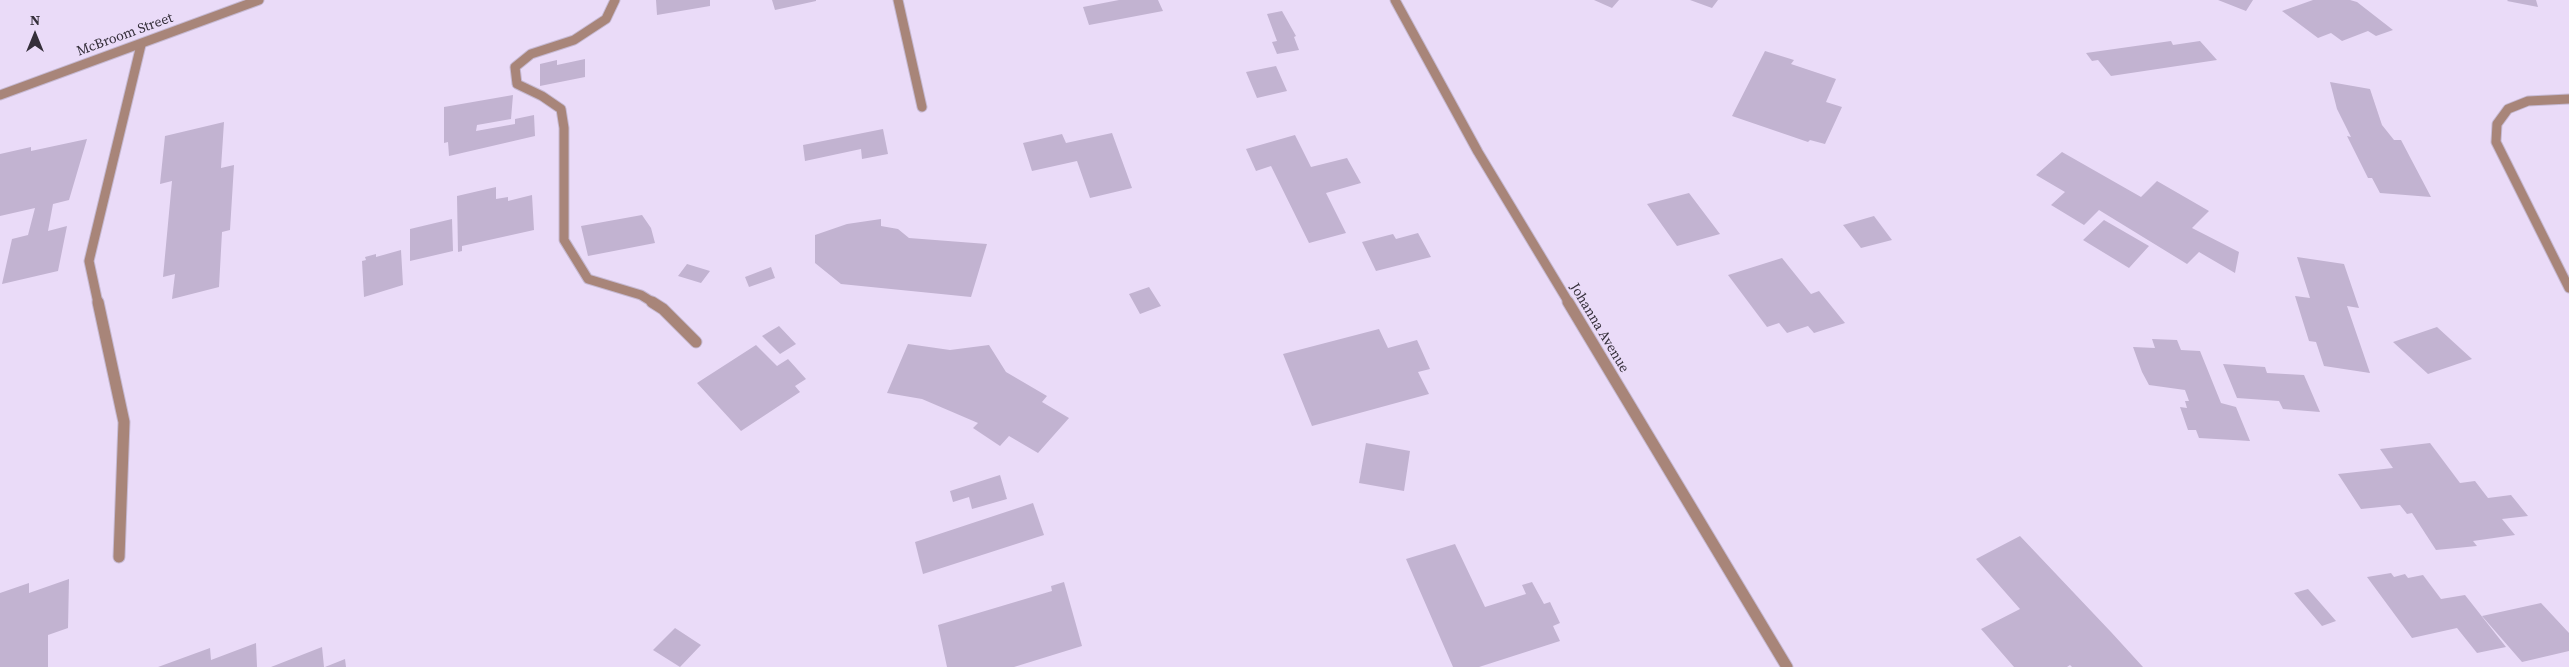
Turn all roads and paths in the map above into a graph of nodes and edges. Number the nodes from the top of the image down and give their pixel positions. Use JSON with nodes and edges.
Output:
{"nodes":[{"id":1,"x":259,"y":0,"type":"edge"},
{"id":2,"x":615,"y":0,"type":"edge"},
{"id":3,"x":898,"y":0,"type":"edge"},
{"id":4,"x":1395,"y":0,"type":"edge"},
{"id":5,"x":141,"y":45,"type":"junction"},
{"id":6,"x":0,"y":95,"type":"edge"},
{"id":7,"x":2569,"y":100,"type":"edge"},
{"id":8,"x":922,"y":107,"type":"dead end"},
{"id":9,"x":2569,"y":288,"type":"edge"},
{"id":10,"x":696,"y":342,"type":"dead end"},
{"id":11,"x":119,"y":557,"type":"dead end"},
{"id":12,"x":1787,"y":667,"type":"edge"}],
"edges":[{"from":1,"to":5,"type":"street","name":"McBroom Street"},
{"from":2,"to":10,"type":"street"},
{"from":3,"to":8,"type":"street"},
{"from":4,"to":12,"type":"street","name":"Johanna Avenue"},
{"from":5,"to":6,"type":"street","name":"McBroom Street"},
{"from":5,"to":11,"type":"street"},
{"from":7,"to":9,"type":"street"}]}
